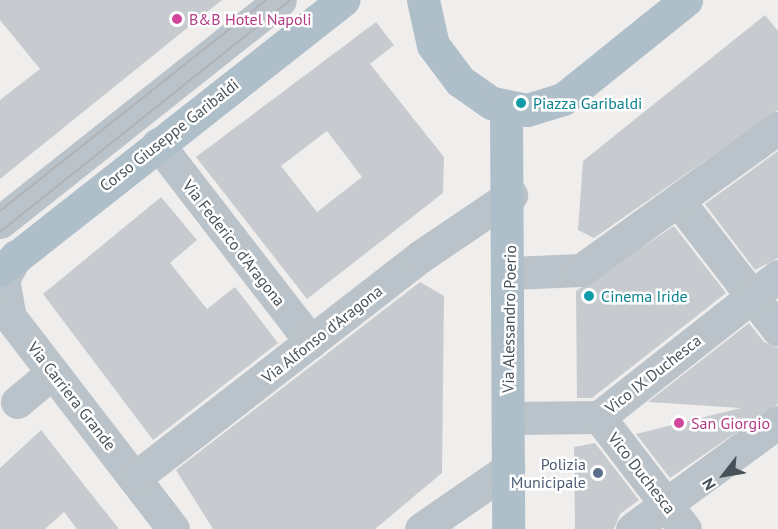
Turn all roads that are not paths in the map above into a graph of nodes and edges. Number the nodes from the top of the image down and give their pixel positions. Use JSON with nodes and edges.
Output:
{"nodes":[{"id":1,"x":279,"y":0,"type":"edge"},
{"id":2,"x":423,"y":0,"type":"edge"},
{"id":3,"x":686,"y":0,"type":"edge"},
{"id":4,"x":332,"y":8,"type":"edge"},
{"id":5,"x":506,"y":108,"type":"junction"},
{"id":6,"x":778,"y":128,"type":"edge"},
{"id":7,"x":158,"y":144,"type":"junction"},
{"id":8,"x":511,"y":195,"type":"junction"},
{"id":9,"x":680,"y":203,"type":"junction"},
{"id":10,"x":0,"y":222,"type":"edge"},
{"id":11,"x":5,"y":262,"type":"edge"},
{"id":12,"x":510,"y":273,"type":"junction"},
{"id":13,"x":778,"y":276,"type":"edge"},
{"id":14,"x":752,"y":296,"type":"junction"},
{"id":15,"x":778,"y":330,"type":"edge"},
{"id":16,"x":311,"y":342,"type":"junction"},
{"id":17,"x":52,"y":373,"type":"junction"},
{"id":18,"x":17,"y":402,"type":"dead end"},
{"id":19,"x":599,"y":417,"type":"junction"},
{"id":20,"x":508,"y":418,"type":"junction"},
{"id":21,"x":778,"y":422,"type":"edge"},
{"id":22,"x":508,"y":469,"type":"junction"},
{"id":23,"x":136,"y":477,"type":"junction"},
{"id":24,"x":676,"y":517,"type":"edge"},
{"id":25,"x":173,"y":529,"type":"edge"},
{"id":26,"x":421,"y":529,"type":"edge"},
{"id":27,"x":508,"y":529,"type":"edge"},
{"id":28,"x":632,"y":529,"type":"edge"}],
"edges":[{"from":1,"to":10,"type":"street"},
{"from":2,"to":5,"type":"main road"},
{"from":3,"to":5,"type":"main road"},
{"from":4,"to":7,"type":"main road","name":"Corso Giuseppe Garibaldi"},
{"from":5,"to":8,"type":"main road","name":"Via Alessandro Poerio"},
{"from":6,"to":9,"type":"street"},
{"from":7,"to":11,"type":"main road","name":"Corso Giuseppe Garibaldi"},
{"from":7,"to":16,"type":"street","name":"Via Federico d'Aragona"},
{"from":8,"to":12,"type":"main road","name":"Via Alessandro Poerio"},
{"from":8,"to":16,"type":"street","name":"Via Alfonso d'Aragona"},
{"from":9,"to":12,"type":"street"},
{"from":9,"to":14,"type":"street"},
{"from":11,"to":17,"type":"street","name":"Via Carriera Grande"},
{"from":12,"to":20,"type":"main road","name":"Via Alessandro Poerio"},
{"from":13,"to":14,"type":"street","name":"Vico IX Duchesca"},
{"from":14,"to":15,"type":"street"},
{"from":14,"to":19,"type":"street","name":"Vico IX Duchesca"},
{"from":16,"to":23,"type":"street","name":"Via Alfonso d'Aragona"},
{"from":17,"to":18,"type":"street"},
{"from":17,"to":23,"type":"street","name":"Via Carriera Grande"},
{"from":19,"to":20,"type":"street","name":"Vico IX Duchesca"},
{"from":19,"to":24,"type":"street","name":"Vico Duchesca"},
{"from":20,"to":22,"type":"main road","name":"Via Alessandro Poerio"},
{"from":21,"to":24,"type":"street"},
{"from":22,"to":26,"type":"street"},
{"from":22,"to":27,"type":"main road","name":"Via Alessandro Poerio"},
{"from":23,"to":25,"type":"street","name":"Via Carriera Grande"},
{"from":24,"to":28,"type":"street"}]}
